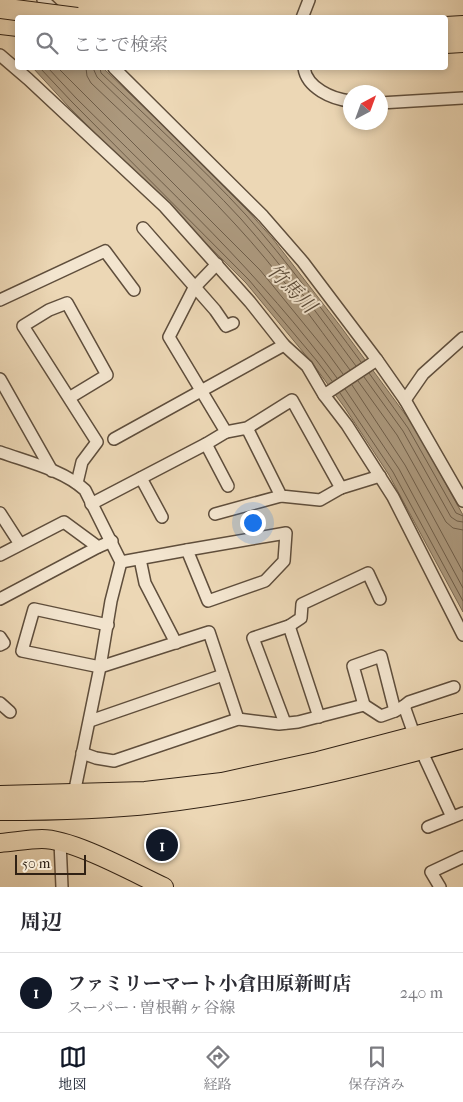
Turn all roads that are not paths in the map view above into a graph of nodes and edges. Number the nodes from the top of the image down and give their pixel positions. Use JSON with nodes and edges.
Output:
{"nodes":[{"id":1,"x":43,"y":0,"type":"edge"},
{"id":2,"x":309,"y":0,"type":"edge"},
{"id":3,"x":0,"y":8,"type":"edge"},
{"id":4,"x":54,"y":15,"type":"edge"},
{"id":5,"x":58,"y":15,"type":"edge"},
{"id":6,"x":303,"y":15,"type":"edge"},
{"id":7,"x":0,"y":24,"type":"edge"},
{"id":8,"x":15,"y":26,"type":"edge"},
{"id":9,"x":463,"y":26,"type":"edge"},
{"id":10,"x":448,"y":27,"type":"edge"},
{"id":11,"x":463,"y":42,"type":"edge"},
{"id":12,"x":448,"y":44,"type":"edge"},
{"id":13,"x":0,"y":55,"type":"edge"},
{"id":14,"x":15,"y":68,"type":"edge"},
{"id":15,"x":18,"y":70,"type":"edge"},
{"id":16,"x":116,"y":70,"type":"edge"},
{"id":17,"x":304,"y":70,"type":"edge"},
{"id":18,"x":463,"y":98,"type":"edge"},
{"id":19,"x":343,"y":100,"type":"edge"},
{"id":20,"x":388,"y":103,"type":"edge"},
{"id":21,"x":143,"y":228,"type":"dead end"},
{"id":22,"x":217,"y":264,"type":"junction"},
{"id":23,"x":194,"y":288,"type":"junction"},
{"id":24,"x":134,"y":290,"type":"dead end"},
{"id":25,"x":0,"y":300,"type":"edge"},
{"id":26,"x":233,"y":323,"type":"dead end"},
{"id":27,"x":463,"y":338,"type":"edge"},
{"id":28,"x":284,"y":345,"type":"junction"},
{"id":29,"x":377,"y":360,"type":"junction"},
{"id":30,"x":0,"y":379,"type":"edge"},
{"id":31,"x":202,"y":390,"type":"junction"},
{"id":32,"x":324,"y":396,"type":"junction"},
{"id":33,"x":69,"y":398,"type":"junction"},
{"id":34,"x":405,"y":400,"type":"junction"},
{"id":35,"x":12,"y":401,"type":"junction"},
{"id":36,"x":0,"y":402,"type":"edge"},
{"id":37,"x":247,"y":428,"type":"junction"},
{"id":38,"x":226,"y":432,"type":"junction"},
{"id":39,"x":114,"y":439,"type":"dead end"},
{"id":40,"x":206,"y":444,"type":"junction"},
{"id":41,"x":0,"y":452,"type":"edge"},
{"id":42,"x":52,"y":471,"type":"junction"},
{"id":43,"x":380,"y":476,"type":"junction"},
{"id":44,"x":141,"y":478,"type":"junction"},
{"id":45,"x":77,"y":483,"type":"junction"},
{"id":46,"x":228,"y":486,"type":"dead end"},
{"id":47,"x":341,"y":488,"type":"junction"},
{"id":48,"x":282,"y":496,"type":"junction"},
{"id":49,"x":463,"y":501,"type":"edge"},
{"id":50,"x":91,"y":504,"type":"junction"},
{"id":51,"x":0,"y":512,"type":"edge"},
{"id":52,"x":215,"y":514,"type":"dead end"},
{"id":53,"x":162,"y":517,"type":"dead end"},
{"id":54,"x":112,"y":541,"type":"junction"},
{"id":55,"x":20,"y":544,"type":"junction"},
{"id":56,"x":98,"y":547,"type":"junction"},
{"id":57,"x":187,"y":550,"type":"junction"},
{"id":58,"x":0,"y":555,"type":"edge"},
{"id":59,"x":140,"y":559,"type":"junction"},
{"id":60,"x":121,"y":562,"type":"junction"},
{"id":61,"x":0,"y":599,"type":"edge"},
{"id":62,"x":380,"y":599,"type":"dead end"},
{"id":63,"x":108,"y":625,"type":"junction"},
{"id":64,"x":289,"y":626,"type":"junction"},
{"id":65,"x":463,"y":635,"type":"edge"},
{"id":66,"x":0,"y":637,"type":"edge"},
{"id":67,"x":176,"y":642,"type":"junction"},
{"id":68,"x":0,"y":645,"type":"edge"},
{"id":69,"x":100,"y":668,"type":"junction"},
{"id":70,"x":223,"y":675,"type":"junction"},
{"id":71,"x":454,"y":687,"type":"dead end"},
{"id":72,"x":0,"y":702,"type":"edge"},
{"id":73,"x":364,"y":705,"type":"junction"},
{"id":74,"x":399,"y":709,"type":"junction"},
{"id":75,"x":10,"y":712,"type":"dead end"},
{"id":76,"x":319,"y":717,"type":"junction"},
{"id":77,"x":238,"y":719,"type":"junction"},
{"id":78,"x":90,"y":721,"type":"junction"},
{"id":79,"x":284,"y":723,"type":"junction"},
{"id":80,"x":463,"y":723,"type":"edge"},
{"id":81,"x":463,"y":739,"type":"edge"},
{"id":82,"x":418,"y":744,"type":"junction"},
{"id":83,"x":82,"y":753,"type":"junction"},
{"id":84,"x":0,"y":795,"type":"edge"},
{"id":85,"x":75,"y":802,"type":"junction"},
{"id":86,"x":0,"y":811,"type":"edge"},
{"id":87,"x":458,"y":815,"type":"edge"},
{"id":88,"x":428,"y":827,"type":"dead end"},
{"id":89,"x":60,"y":842,"type":"junction"},
{"id":90,"x":0,"y":844,"type":"edge"},
{"id":91,"x":463,"y":857,"type":"edge"},
{"id":92,"x":62,"y":887,"type":"edge"},
{"id":93,"x":164,"y":887,"type":"edge"},
{"id":94,"x":440,"y":887,"type":"edge"}],
"edges":[{"from":1,"to":5,"type":"street"},
{"from":2,"to":6,"type":"street"},
{"from":3,"to":4,"type":"highway","bridge":true},
{"from":7,"to":8,"type":"highway"},
{"from":9,"to":10,"type":"highway"},
{"from":11,"to":12,"type":"highway"},
{"from":13,"to":14,"type":"street"},
{"from":15,"to":22,"type":"street"},
{"from":16,"to":29,"type":"street"},
{"from":17,"to":19,"type":"street"},
{"from":18,"to":20,"type":"street"},
{"from":21,"to":23,"type":"street"},
{"from":22,"to":23,"type":"street"},
{"from":22,"to":28,"type":"street"},
{"from":23,"to":26,"type":"street"},
{"from":23,"to":31,"type":"street"},
{"from":24,"to":25,"type":"street"},
{"from":27,"to":34,"type":"street"},
{"from":28,"to":31,"type":"street"},
{"from":28,"to":32,"type":"street"},
{"from":29,"to":32,"type":"street"},
{"from":29,"to":34,"type":"street"},
{"from":30,"to":35,"type":"street"},
{"from":31,"to":38,"type":"street"},
{"from":31,"to":39,"type":"street"},
{"from":32,"to":43,"type":"street"},
{"from":33,"to":33,"type":"street"},
{"from":33,"to":45,"type":"street"},
{"from":34,"to":49,"type":"street"},
{"from":35,"to":36,"type":"street"},
{"from":35,"to":42,"type":"street"},
{"from":37,"to":38,"type":"street"},
{"from":37,"to":47,"type":"street"},
{"from":37,"to":48,"type":"street"},
{"from":38,"to":40,"type":"street"},
{"from":40,"to":44,"type":"street"},
{"from":40,"to":46,"type":"street"},
{"from":41,"to":42,"type":"street"},
{"from":42,"to":45,"type":"street"},
{"from":43,"to":47,"type":"street"},
{"from":43,"to":65,"type":"street"},
{"from":44,"to":50,"type":"street"},
{"from":44,"to":53,"type":"street"},
{"from":45,"to":50,"type":"street"},
{"from":47,"to":48,"type":"street"},
{"from":48,"to":52,"type":"street"},
{"from":50,"to":54,"type":"street"},
{"from":51,"to":55,"type":"street"},
{"from":54,"to":56,"type":"street"},
{"from":54,"to":60,"type":"street"},
{"from":55,"to":56,"type":"street"},
{"from":55,"to":58,"type":"street"},
{"from":56,"to":61,"type":"street"},
{"from":57,"to":57,"type":"street"},
{"from":57,"to":59,"type":"street"},
{"from":59,"to":60,"type":"street"},
{"from":59,"to":67,"type":"street"},
{"from":60,"to":63,"type":"street"},
{"from":62,"to":64,"type":"street"},
{"from":63,"to":69,"type":"street"},
{"from":63,"to":69,"type":"street"},
{"from":64,"to":76,"type":"street"},
{"from":64,"to":79,"type":"street"},
{"from":66,"to":68,"type":"street"},
{"from":67,"to":69,"type":"street"},
{"from":67,"to":70,"type":"street"},
{"from":69,"to":78,"type":"street"},
{"from":70,"to":77,"type":"street"},
{"from":70,"to":78,"type":"street"},
{"from":71,"to":74,"type":"street"},
{"from":72,"to":75,"type":"street"},
{"from":73,"to":74,"type":"street"},
{"from":73,"to":74,"type":"street"},
{"from":73,"to":76,"type":"street"},
{"from":74,"to":82,"type":"street"},
{"from":76,"to":79,"type":"street"},
{"from":77,"to":79,"type":"street"},
{"from":77,"to":83,"type":"street"},
{"from":78,"to":83,"type":"street"},
{"from":80,"to":82,"type":"main road"},
{"from":81,"to":82,"type":"main road"},
{"from":82,"to":85,"type":"main road"},
{"from":82,"to":87,"type":"street"},
{"from":83,"to":85,"type":"street"},
{"from":84,"to":85,"type":"main road"},
{"from":85,"to":86,"type":"main road"},
{"from":87,"to":88,"type":"street"},
{"from":89,"to":90,"type":"main road"},
{"from":89,"to":92,"type":"street"},
{"from":89,"to":93,"type":"main road"},
{"from":91,"to":94,"type":"street"}]}
